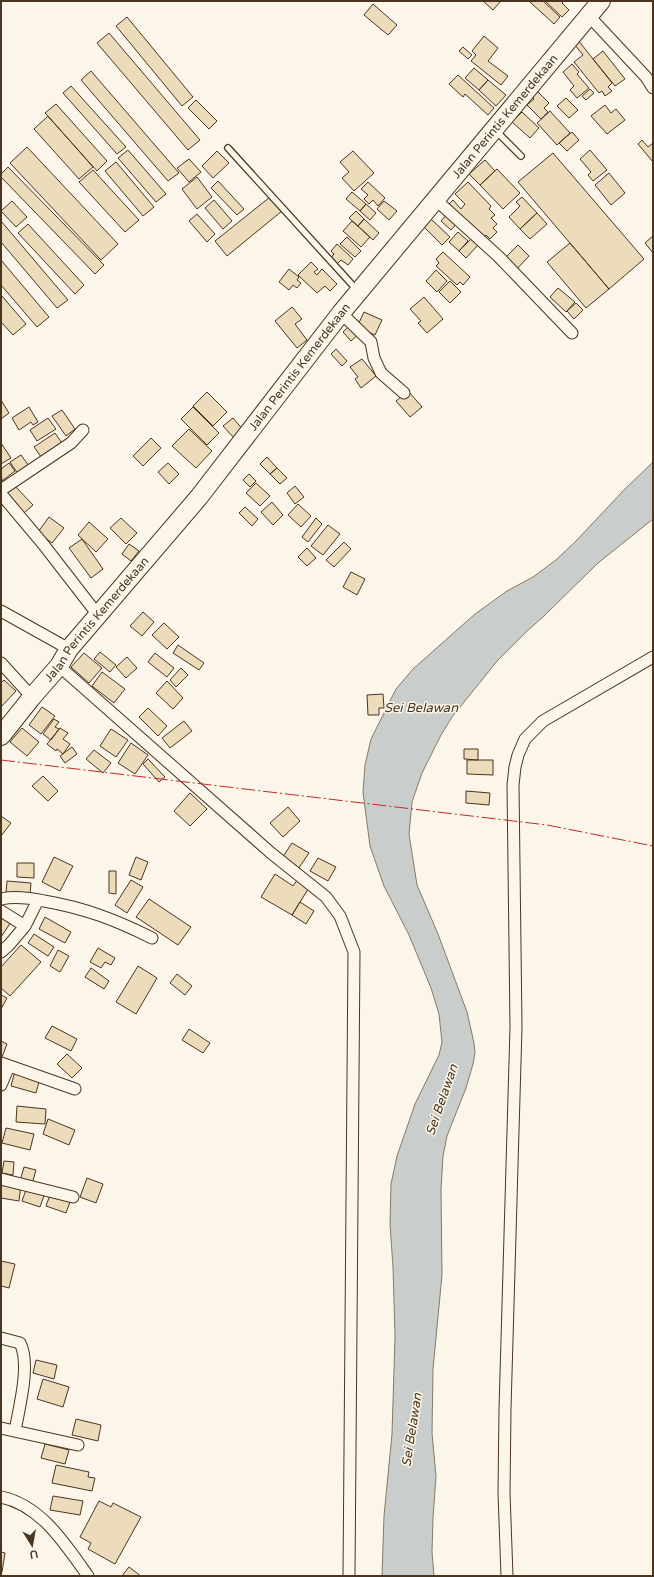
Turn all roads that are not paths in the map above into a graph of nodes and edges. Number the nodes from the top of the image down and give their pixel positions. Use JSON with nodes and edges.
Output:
{"nodes":[{"id":1,"x":596,"y":5,"type":"edge"},
{"id":2,"x":653,"y":88,"type":"edge"},
{"id":3,"x":494,"y":129,"type":"junction"},
{"id":4,"x":228,"y":148,"type":"dead end"},
{"id":5,"x":521,"y":156,"type":"dead end"},
{"id":6,"x":435,"y":199,"type":"junction"},
{"id":7,"x":358,"y":292,"type":"junction"},
{"id":8,"x":341,"y":313,"type":"junction"},
{"id":9,"x":572,"y":333,"type":"dead end"},
{"id":10,"x":404,"y":393,"type":"dead end"},
{"id":11,"x":83,"y":430,"type":"dead end"},
{"id":12,"x":1,"y":490,"type":"edge"},
{"id":13,"x":1,"y":494,"type":"edge"},
{"id":14,"x":1,"y":611,"type":"edge"},
{"id":15,"x":98,"y":615,"type":"junction"},
{"id":16,"x":69,"y":649,"type":"junction"},
{"id":17,"x":653,"y":657,"type":"edge"},
{"id":18,"x":1,"y":663,"type":"edge"},
{"id":19,"x":59,"y":666,"type":"junction"},
{"id":20,"x":32,"y":697,"type":"junction"},
{"id":21,"x":1,"y":736,"type":"edge"},
{"id":22,"x":1,"y":899,"type":"edge"},
{"id":23,"x":38,"y":900,"type":"junction"},
{"id":24,"x":1,"y":911,"type":"edge"},
{"id":25,"x":25,"y":926,"type":"junction"},
{"id":26,"x":152,"y":938,"type":"dead end"},
{"id":27,"x":1,"y":952,"type":"edge"},
{"id":28,"x":5,"y":1064,"type":"edge"},
{"id":29,"x":1,"y":1085,"type":"edge"},
{"id":30,"x":75,"y":1089,"type":"dead end"},
{"id":31,"x":1,"y":1179,"type":"edge"},
{"id":32,"x":74,"y":1197,"type":"dead end"},
{"id":33,"x":1,"y":1338,"type":"edge"},
{"id":34,"x":1,"y":1428,"type":"edge"},
{"id":35,"x":15,"y":1431,"type":"junction"},
{"id":36,"x":78,"y":1445,"type":"dead end"},
{"id":37,"x":1,"y":1497,"type":"edge"},
{"id":38,"x":88,"y":1576,"type":"edge"},
{"id":39,"x":348,"y":1576,"type":"edge"},
{"id":40,"x":507,"y":1576,"type":"edge"}],
"edges":[{"from":1,"to":2,"type":"street"},
{"from":1,"to":3,"type":"main road","name":"Jalan Perintis Kemerdekaan"},
{"from":3,"to":5,"type":"lane"},
{"from":3,"to":6,"type":"main road","name":"Jalan Perintis Kemerdekaan"},
{"from":4,"to":7,"type":"lane"},
{"from":6,"to":7,"type":"main road","name":"Jalan Perintis Kemerdekaan"},
{"from":6,"to":9,"type":"street"},
{"from":7,"to":8,"type":"main road","name":"Jalan Perintis Kemerdekaan"},
{"from":8,"to":10,"type":"street"},
{"from":8,"to":15,"type":"main road","name":"Jalan Perintis Kemerdekaan"},
{"from":11,"to":12,"type":"street"},
{"from":13,"to":15,"type":"street"},
{"from":14,"to":16,"type":"street"},
{"from":15,"to":16,"type":"main road","name":"Jalan Perintis Kemerdekaan"},
{"from":16,"to":19,"type":"main road","name":"Jalan Perintis Kemerdekaan"},
{"from":17,"to":40,"type":"street"},
{"from":18,"to":20,"type":"street"},
{"from":19,"to":20,"type":"main road","name":"Jalan Perintis Kemerdekaan"},
{"from":19,"to":39,"type":"street"},
{"from":20,"to":21,"type":"main road","name":"Jalan Perintis Kemerdekaan"},
{"from":22,"to":23,"type":"street"},
{"from":23,"to":25,"type":"street"},
{"from":23,"to":26,"type":"street"},
{"from":24,"to":25,"type":"street"},
{"from":25,"to":27,"type":"street"},
{"from":28,"to":29,"type":"street"},
{"from":28,"to":30,"type":"street"},
{"from":31,"to":32,"type":"street"},
{"from":33,"to":35,"type":"street"},
{"from":34,"to":35,"type":"street"},
{"from":35,"to":36,"type":"street"},
{"from":37,"to":38,"type":"street"}]}
